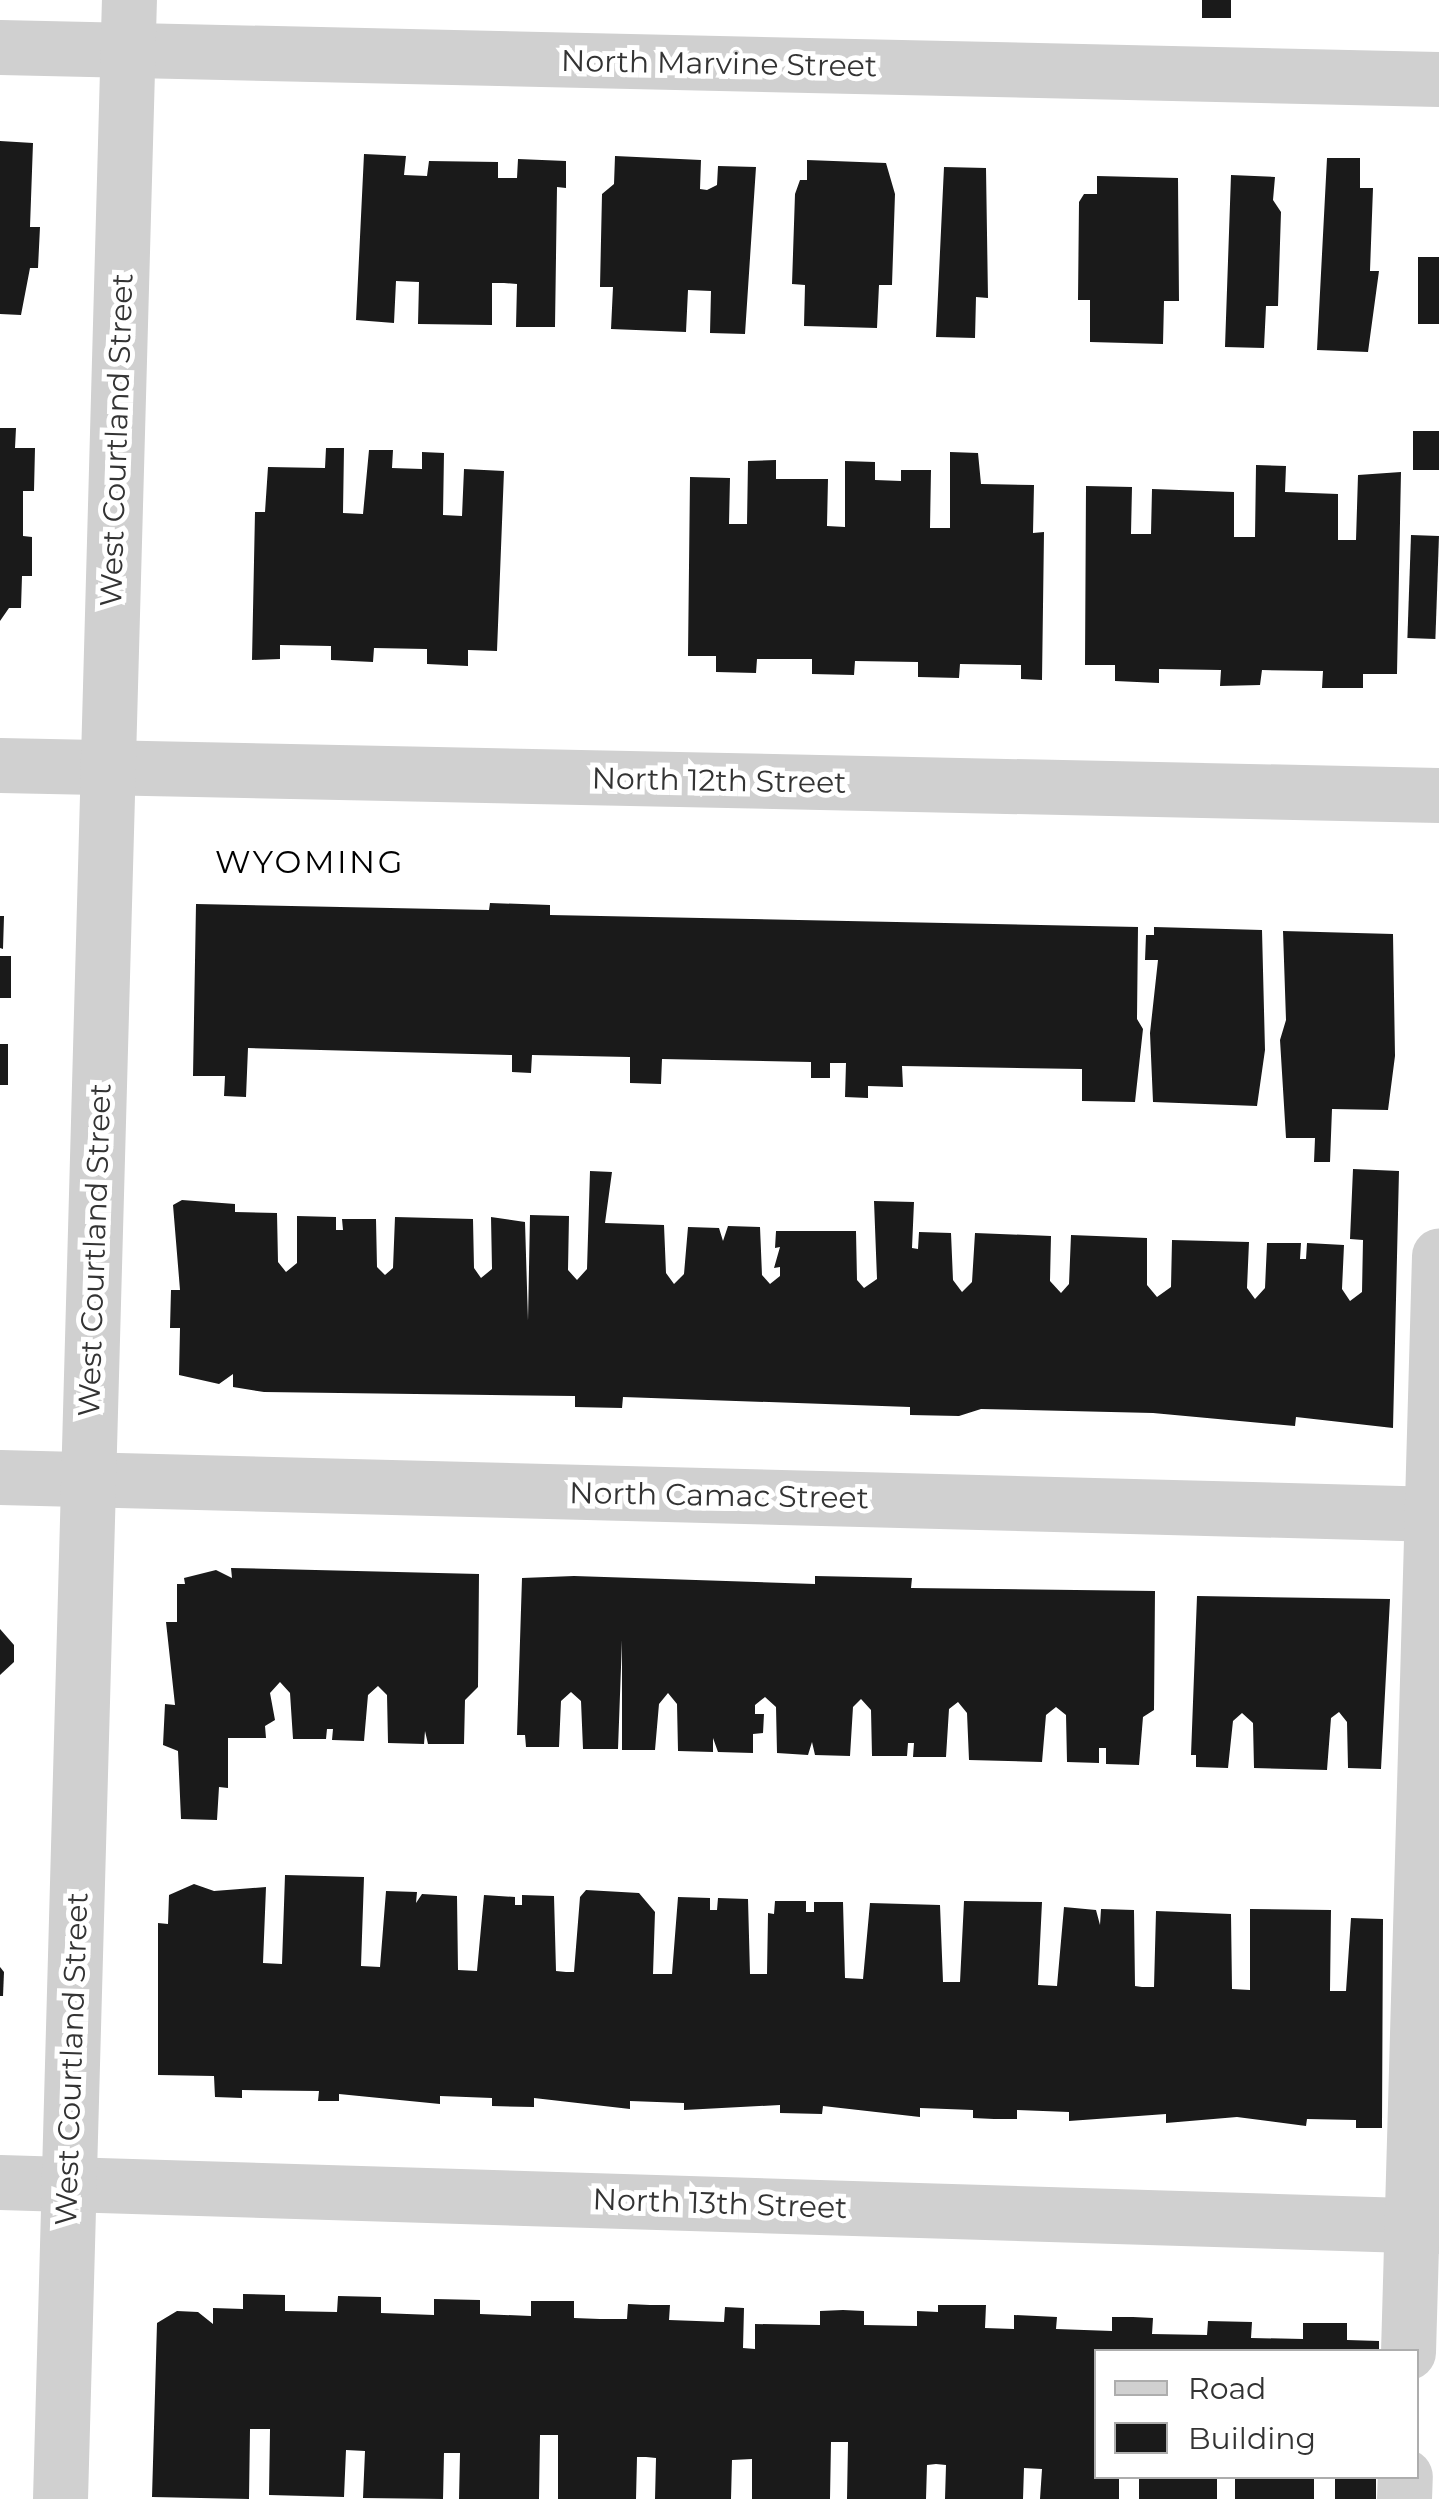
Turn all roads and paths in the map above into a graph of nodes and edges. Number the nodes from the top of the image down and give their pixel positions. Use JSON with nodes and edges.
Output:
{"nodes":[{"id":1,"x":128,"y":26,"type":"edge"},
{"id":2,"x":0,"y":47,"type":"edge"},
{"id":3,"x":1439,"y":79,"type":"edge"},
{"id":4,"x":0,"y":765,"type":"edge"},
{"id":5,"x":108,"y":768,"type":"junction"},
{"id":6,"x":1439,"y":794,"type":"edge"},
{"id":7,"x":1439,"y":1256,"type":"edge"},
{"id":8,"x":0,"y":1477,"type":"edge"},
{"id":9,"x":88,"y":1480,"type":"junction"},
{"id":10,"x":1435,"y":1514,"type":"edge"},
{"id":11,"x":0,"y":2182,"type":"edge"},
{"id":12,"x":68,"y":2184,"type":"junction"},
{"id":13,"x":1425,"y":2225,"type":"edge"},
{"id":14,"x":1408,"y":2349,"type":"edge"},
{"id":15,"x":60,"y":2499,"type":"edge"}],
"edges":[{"from":1,"to":2,"type":"street","name":"North Marvine Street"},
{"from":1,"to":3,"type":"street","name":"North Marvine Street"},
{"from":1,"to":5,"type":"street","name":"West Courtland Street"},
{"from":4,"to":5,"type":"street","name":"North 12th Street"},
{"from":5,"to":6,"type":"street","name":"North 12th Street"},
{"from":5,"to":9,"type":"street","name":"West Courtland Street"},
{"from":7,"to":10,"type":"street"},
{"from":8,"to":9,"type":"street","name":"North Camac Street"},
{"from":9,"to":10,"type":"street","name":"North Camac Street"},
{"from":9,"to":12,"type":"street","name":"West Courtland Street"},
{"from":10,"to":13,"type":"street"},
{"from":11,"to":12,"type":"street","name":"North 13th Street"},
{"from":12,"to":13,"type":"street","name":"North 13th Street"},
{"from":12,"to":15,"type":"street","name":"West Courtland Street"},
{"from":13,"to":14,"type":"street"}]}
